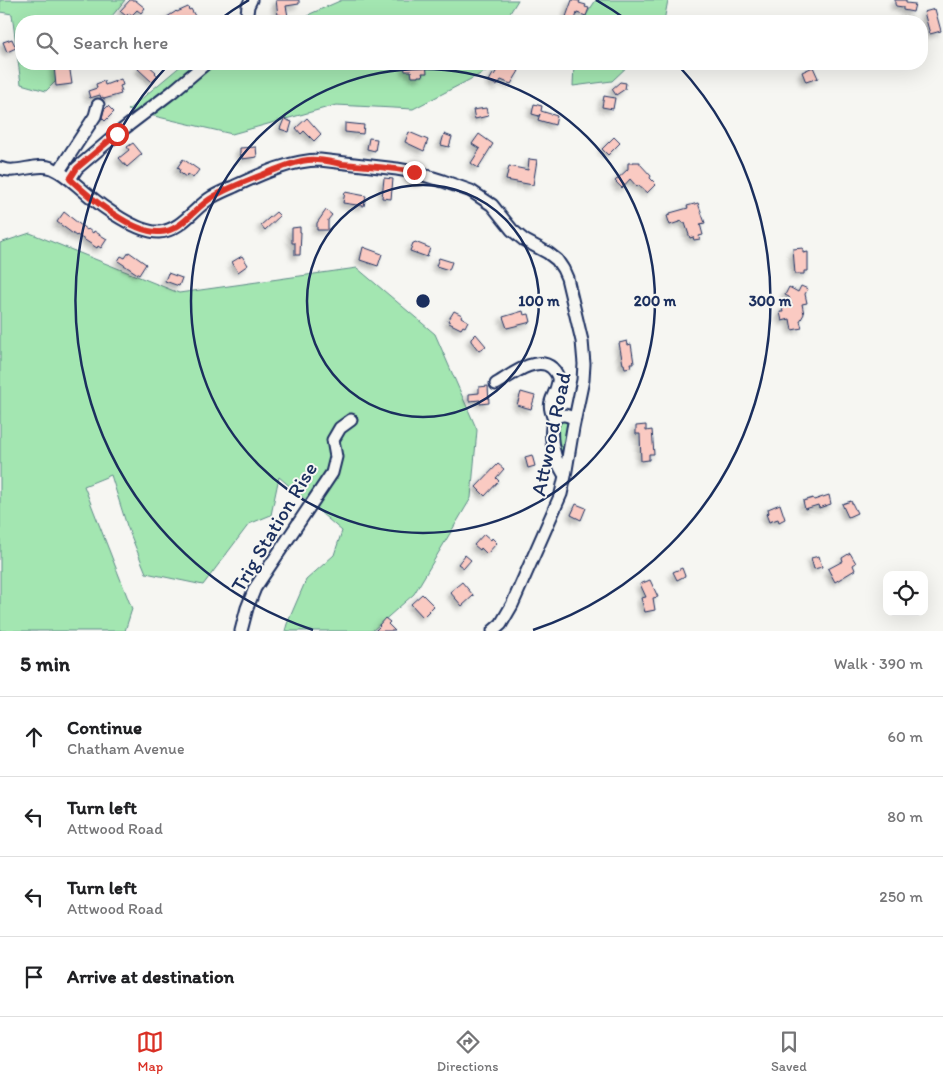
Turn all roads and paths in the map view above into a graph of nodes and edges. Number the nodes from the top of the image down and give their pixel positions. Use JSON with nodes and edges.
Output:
{"nodes":[{"id":1,"x":251,"y":0,"type":"edge"},
{"id":2,"x":247,"y":15,"type":"edge"},
{"id":3,"x":198,"y":70,"type":"edge"},
{"id":4,"x":98,"y":105,"type":"dead end"},
{"id":5,"x":0,"y":168,"type":"edge"},
{"id":6,"x":59,"y":171,"type":"junction"},
{"id":7,"x":70,"y":179,"type":"junction"},
{"id":8,"x":496,"y":384,"type":"dead end"},
{"id":9,"x":554,"y":419,"type":"junction"},
{"id":10,"x":575,"y":419,"type":"junction"},
{"id":11,"x":351,"y":420,"type":"dead end"},
{"id":12,"x":565,"y":476,"type":"junction"},
{"id":13,"x":241,"y":631,"type":"edge"},
{"id":14,"x":493,"y":631,"type":"edge"}],
"edges":[{"from":1,"to":2,"type":"street"},
{"from":3,"to":7,"type":"street"},
{"from":4,"to":6,"type":"street"},
{"from":5,"to":6,"type":"street","name":"Attwood Road"},
{"from":6,"to":7,"type":"street","name":"Attwood Road"},
{"from":7,"to":10,"type":"street","name":"Attwood Road"},
{"from":8,"to":9,"type":"street"},
{"from":9,"to":10,"type":"street"},
{"from":9,"to":12,"type":"street"},
{"from":10,"to":12,"type":"street","name":"Attwood Road"},
{"from":11,"to":13,"type":"street","name":"Trig Station Rise"},
{"from":12,"to":14,"type":"street","name":"Attwood Road"}]}
